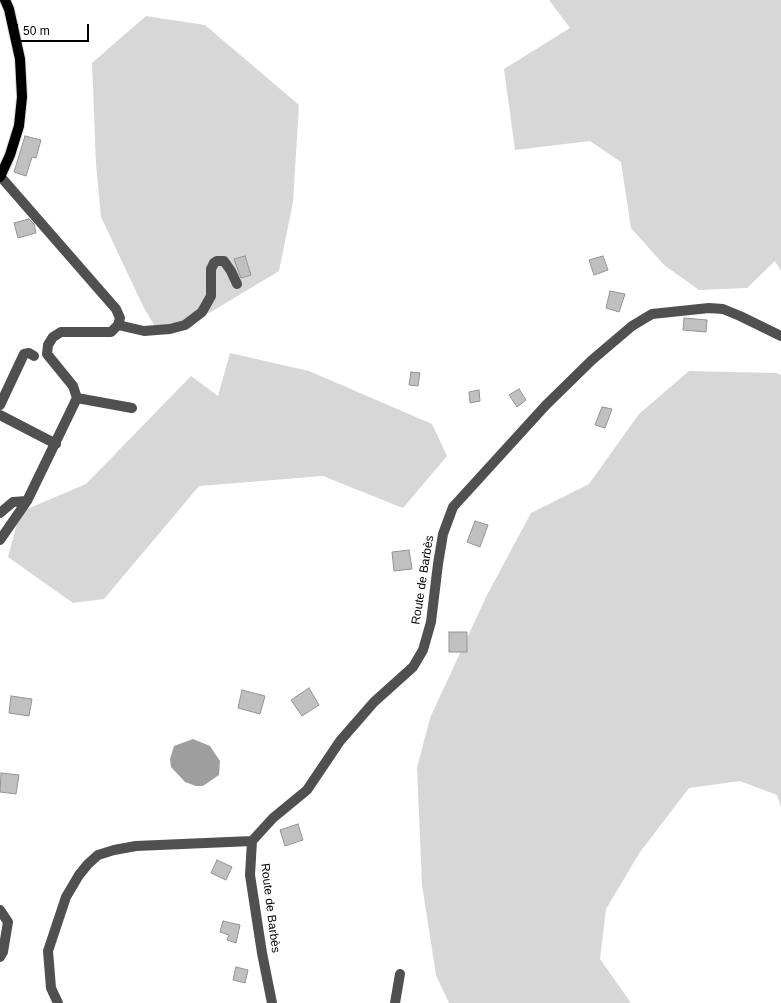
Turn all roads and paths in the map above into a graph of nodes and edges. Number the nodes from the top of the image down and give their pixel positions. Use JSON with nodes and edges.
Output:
{"nodes":[{"id":1,"x":5,"y":0,"type":"edge"},
{"id":2,"x":0,"y":176,"type":"edge"},
{"id":3,"x":237,"y":284,"type":"dead end"},
{"id":4,"x":118,"y":325,"type":"junction"},
{"id":5,"x":781,"y":336,"type":"edge"},
{"id":6,"x":34,"y":356,"type":"dead end"},
{"id":7,"x":78,"y":398,"type":"junction"},
{"id":8,"x":0,"y":405,"type":"edge"},
{"id":9,"x":132,"y":408,"type":"dead end"},
{"id":10,"x":0,"y":416,"type":"edge"},
{"id":11,"x":56,"y":444,"type":"junction"},
{"id":12,"x":27,"y":501,"type":"junction"},
{"id":13,"x":0,"y":513,"type":"edge"},
{"id":14,"x":0,"y":540,"type":"edge"},
{"id":15,"x":252,"y":841,"type":"junction"},
{"id":16,"x":0,"y":910,"type":"edge"},
{"id":17,"x":0,"y":957,"type":"edge"},
{"id":18,"x":400,"y":974,"type":"dead end"},
{"id":19,"x":58,"y":1003,"type":"edge"},
{"id":20,"x":272,"y":1003,"type":"edge"},
{"id":21,"x":395,"y":1003,"type":"edge"}],
"edges":[{"from":1,"to":2,"type":"main road"},
{"from":2,"to":4,"type":"street"},
{"from":3,"to":4,"type":"street"},
{"from":4,"to":7,"type":"street"},
{"from":5,"to":15,"type":"street","name":"Route de Barbès"},
{"from":6,"to":8,"type":"street"},
{"from":7,"to":9,"type":"street"},
{"from":7,"to":11,"type":"street"},
{"from":10,"to":11,"type":"street"},
{"from":11,"to":12,"type":"street"},
{"from":12,"to":13,"type":"street"},
{"from":12,"to":14,"type":"street"},
{"from":15,"to":19,"type":"street"},
{"from":15,"to":20,"type":"street","name":"Route de Barbès"},
{"from":16,"to":17,"type":"street"},
{"from":18,"to":21,"type":"street"}]}
